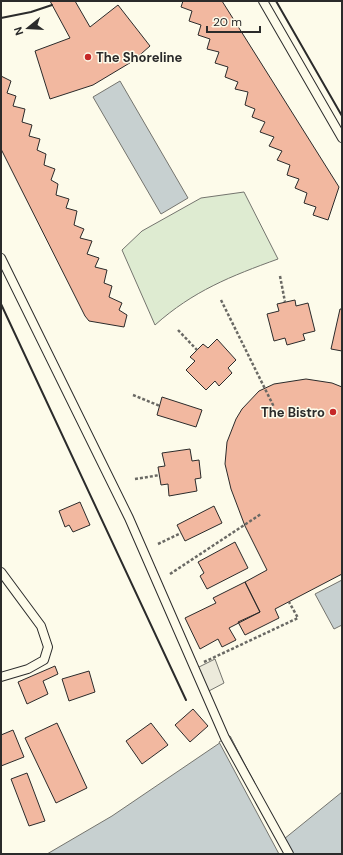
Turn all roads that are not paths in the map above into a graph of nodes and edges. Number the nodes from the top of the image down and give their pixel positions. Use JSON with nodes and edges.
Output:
{"nodes":[{"id":1,"x":263,"y":1,"type":"edge"},
{"id":2,"x":342,"y":138,"type":"edge"},
{"id":3,"x":1,"y":258,"type":"edge"},
{"id":4,"x":1,"y":572,"type":"edge"},
{"id":5,"x":1,"y":677,"type":"edge"},
{"id":6,"x":289,"y":854,"type":"edge"}],
"edges":[{"from":1,"to":2,"type":"lane"},
{"from":3,"to":6,"type":"lane"},
{"from":4,"to":5,"type":"lane"}]}
